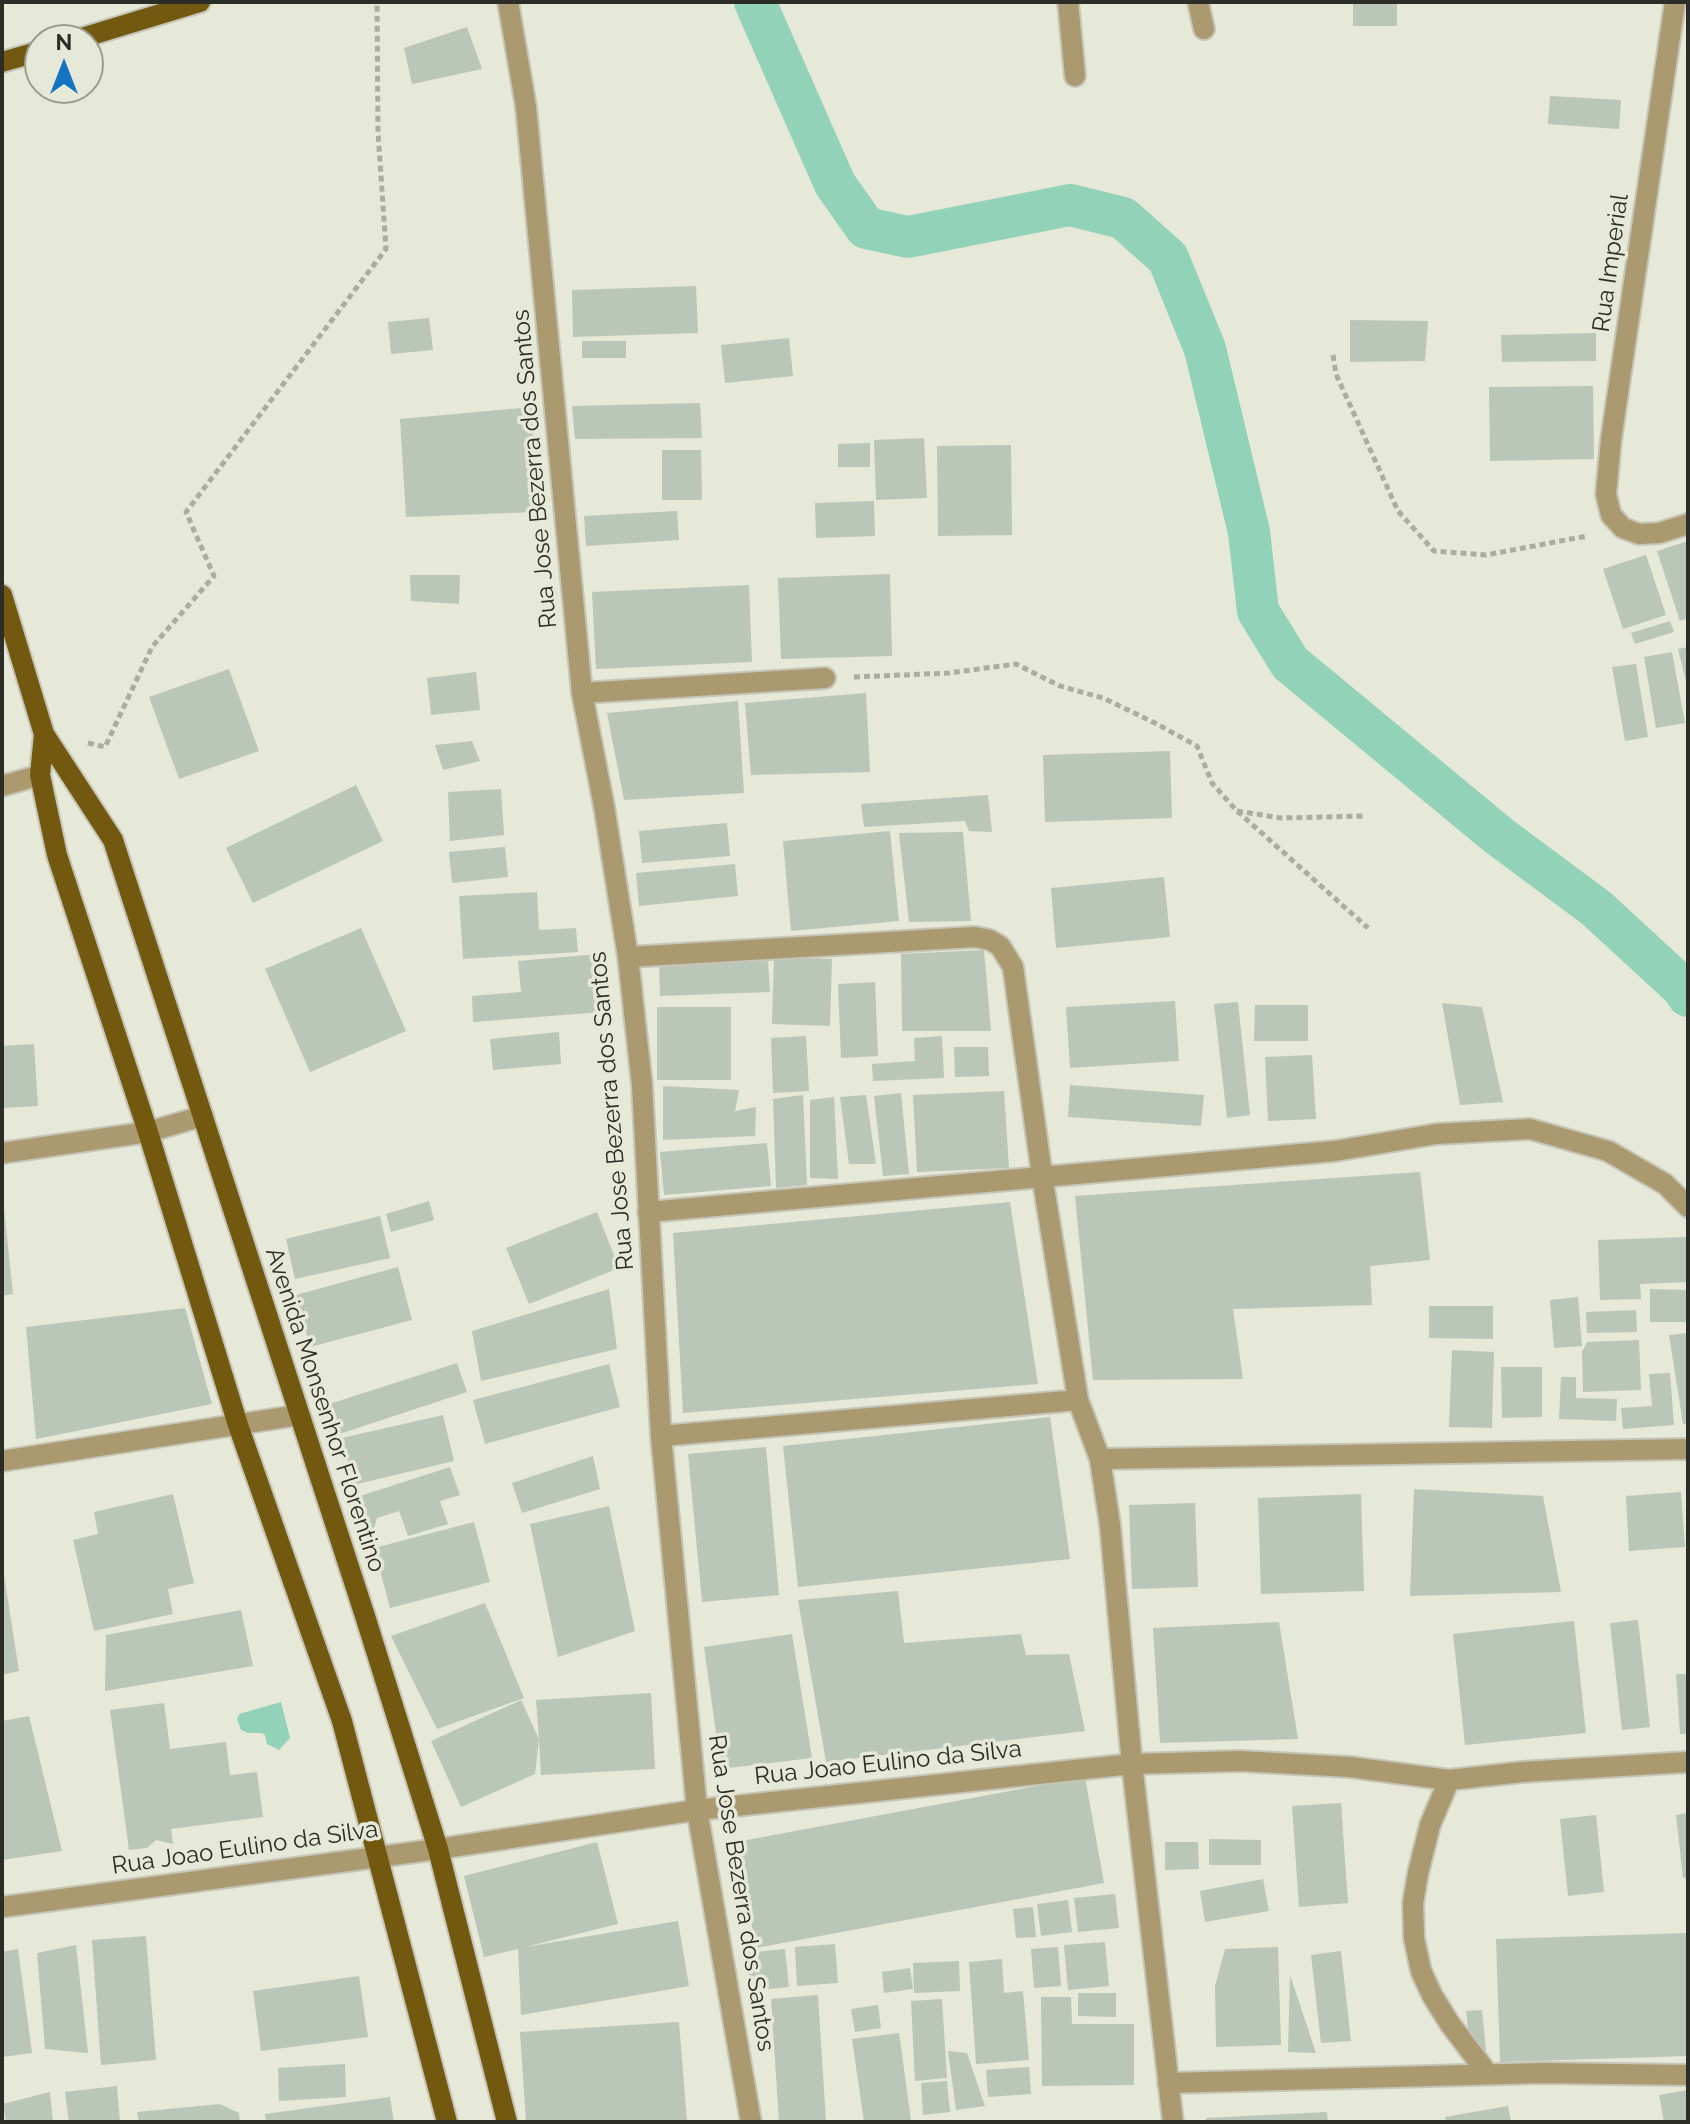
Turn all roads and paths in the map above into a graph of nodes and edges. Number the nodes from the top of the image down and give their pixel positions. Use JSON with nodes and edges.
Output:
{"nodes":[{"id":1,"x":198,"y":2,"type":"edge"},
{"id":2,"x":377,"y":2,"type":"edge"},
{"id":3,"x":508,"y":2,"type":"edge"},
{"id":4,"x":1068,"y":2,"type":"edge"},
{"id":5,"x":1198,"y":2,"type":"edge"},
{"id":6,"x":1675,"y":2,"type":"edge"},
{"id":7,"x":1204,"y":29,"type":"dead end"},
{"id":8,"x":104,"y":31,"type":"edge"},
{"id":9,"x":24,"y":56,"type":"edge"},
{"id":10,"x":2,"y":62,"type":"edge"},
{"id":11,"x":1075,"y":76,"type":"dead end"},
{"id":12,"x":1333,"y":355,"type":"dead end"},
{"id":13,"x":1688,"y":524,"type":"edge"},
{"id":14,"x":1623,"y":528,"type":"junction"},
{"id":15,"x":2,"y":595,"type":"edge"},
{"id":16,"x":825,"y":678,"type":"joint"},
{"id":17,"x":582,"y":693,"type":"junction"},
{"id":18,"x":44,"y":734,"type":"junction"},
{"id":19,"x":40,"y":775,"type":"junction"},
{"id":20,"x":2,"y":786,"type":"edge"},
{"id":21,"x":1236,"y":810,"type":"junction"},
{"id":22,"x":1366,"y":816,"type":"dead end"},
{"id":23,"x":1368,"y":928,"type":"dead end"},
{"id":24,"x":628,"y":957,"type":"junction"},
{"id":25,"x":203,"y":1116,"type":"junction"},
{"id":26,"x":148,"y":1132,"type":"junction"},
{"id":27,"x":2,"y":1153,"type":"edge"},
{"id":28,"x":1042,"y":1175,"type":"junction"},
{"id":29,"x":1688,"y":1207,"type":"edge"},
{"id":30,"x":648,"y":1212,"type":"junction"},
{"id":31,"x":1078,"y":1400,"type":"junction"},
{"id":32,"x":299,"y":1415,"type":"junction"},
{"id":33,"x":238,"y":1425,"type":"junction"},
{"id":34,"x":661,"y":1436,"type":"junction"},
{"id":35,"x":1688,"y":1449,"type":"edge"},
{"id":36,"x":1100,"y":1459,"type":"junction"},
{"id":37,"x":2,"y":1461,"type":"edge"},
{"id":38,"x":1688,"y":1762,"type":"edge"},
{"id":39,"x":1132,"y":1764,"type":"junction"},
{"id":40,"x":1449,"y":1780,"type":"junction"},
{"id":41,"x":697,"y":1810,"type":"junction"},
{"id":42,"x":438,"y":1849,"type":"junction"},
{"id":43,"x":377,"y":1856,"type":"junction"},
{"id":44,"x":2,"y":1907,"type":"edge"},
{"id":45,"x":1488,"y":2074,"type":"junction"},
{"id":46,"x":1688,"y":2075,"type":"edge"},
{"id":47,"x":1168,"y":2083,"type":"junction"},
{"id":48,"x":447,"y":2122,"type":"edge"},
{"id":49,"x":507,"y":2122,"type":"edge"},
{"id":50,"x":751,"y":2122,"type":"edge"},
{"id":51,"x":1173,"y":2122,"type":"edge"}],
"edges":[{"from":1,"to":8,"type":"main road"},
{"from":2,"to":18,"type":"path"},
{"from":3,"to":17,"type":"street","name":"Rua Jose Bezerra dos Santos"},
{"from":4,"to":11,"type":"street"},
{"from":5,"to":7,"type":"street"},
{"from":6,"to":14,"type":"street","name":"Rua Imperial"},
{"from":9,"to":10,"type":"main road"},
{"from":12,"to":14,"type":"path"},
{"from":13,"to":14,"type":"street"},
{"from":15,"to":18,"type":"main road","name":"Avenida Monsenhor Florentino"},
{"from":16,"to":17,"type":"street"},
{"from":16,"to":21,"type":"path"},
{"from":17,"to":24,"type":"street","name":"Rua Jose Bezerra dos Santos"},
{"from":18,"to":19,"type":"main road","name":"Avenida Monsenhor Florentino"},
{"from":18,"to":25,"type":"main road","name":"Avenida Monsenhor Florentino"},
{"from":19,"to":20,"type":"street"},
{"from":19,"to":26,"type":"main road","name":"Avenida Monsenhor Florentino"},
{"from":21,"to":22,"type":"path"},
{"from":21,"to":23,"type":"path"},
{"from":24,"to":28,"type":"street"},
{"from":24,"to":30,"type":"street","name":"Rua Jose Bezerra dos Santos"},
{"from":25,"to":26,"type":"street"},
{"from":25,"to":32,"type":"main road","name":"Avenida Monsenhor Florentino"},
{"from":26,"to":27,"type":"street"},
{"from":26,"to":33,"type":"main road","name":"Avenida Monsenhor Florentino"},
{"from":28,"to":29,"type":"street"},
{"from":28,"to":30,"type":"street"},
{"from":28,"to":31,"type":"street"},
{"from":30,"to":34,"type":"street","name":"Rua Jose Bezerra dos Santos"},
{"from":31,"to":34,"type":"street"},
{"from":31,"to":36,"type":"street"},
{"from":32,"to":33,"type":"street"},
{"from":32,"to":42,"type":"main road","name":"Avenida Monsenhor Florentino"},
{"from":33,"to":37,"type":"street"},
{"from":33,"to":43,"type":"main road","name":"Avenida Monsenhor Florentino"},
{"from":34,"to":41,"type":"street","name":"Rua Jose Bezerra dos Santos"},
{"from":35,"to":36,"type":"street"},
{"from":36,"to":39,"type":"street"},
{"from":38,"to":40,"type":"street","name":"Rua Joao Eulino da Silva"},
{"from":39,"to":40,"type":"street","name":"Rua Joao Eulino da Silva"},
{"from":39,"to":41,"type":"street","name":"Rua Joao Eulino da Silva"},
{"from":39,"to":47,"type":"street"},
{"from":40,"to":45,"type":"street"},
{"from":41,"to":42,"type":"street","name":"Rua Joao Eulino da Silva"},
{"from":41,"to":50,"type":"street","name":"Rua Jose Bezerra dos Santos"},
{"from":42,"to":43,"type":"street","name":"Rua Joao Eulino da Silva"},
{"from":42,"to":49,"type":"main road","name":"Avenida Monsenhor Florentino"},
{"from":43,"to":44,"type":"street","name":"Rua Joao Eulino da Silva"},
{"from":43,"to":48,"type":"main road","name":"Avenida Monsenhor Florentino"},
{"from":45,"to":46,"type":"street"},
{"from":45,"to":47,"type":"street"},
{"from":47,"to":51,"type":"street"}]}
